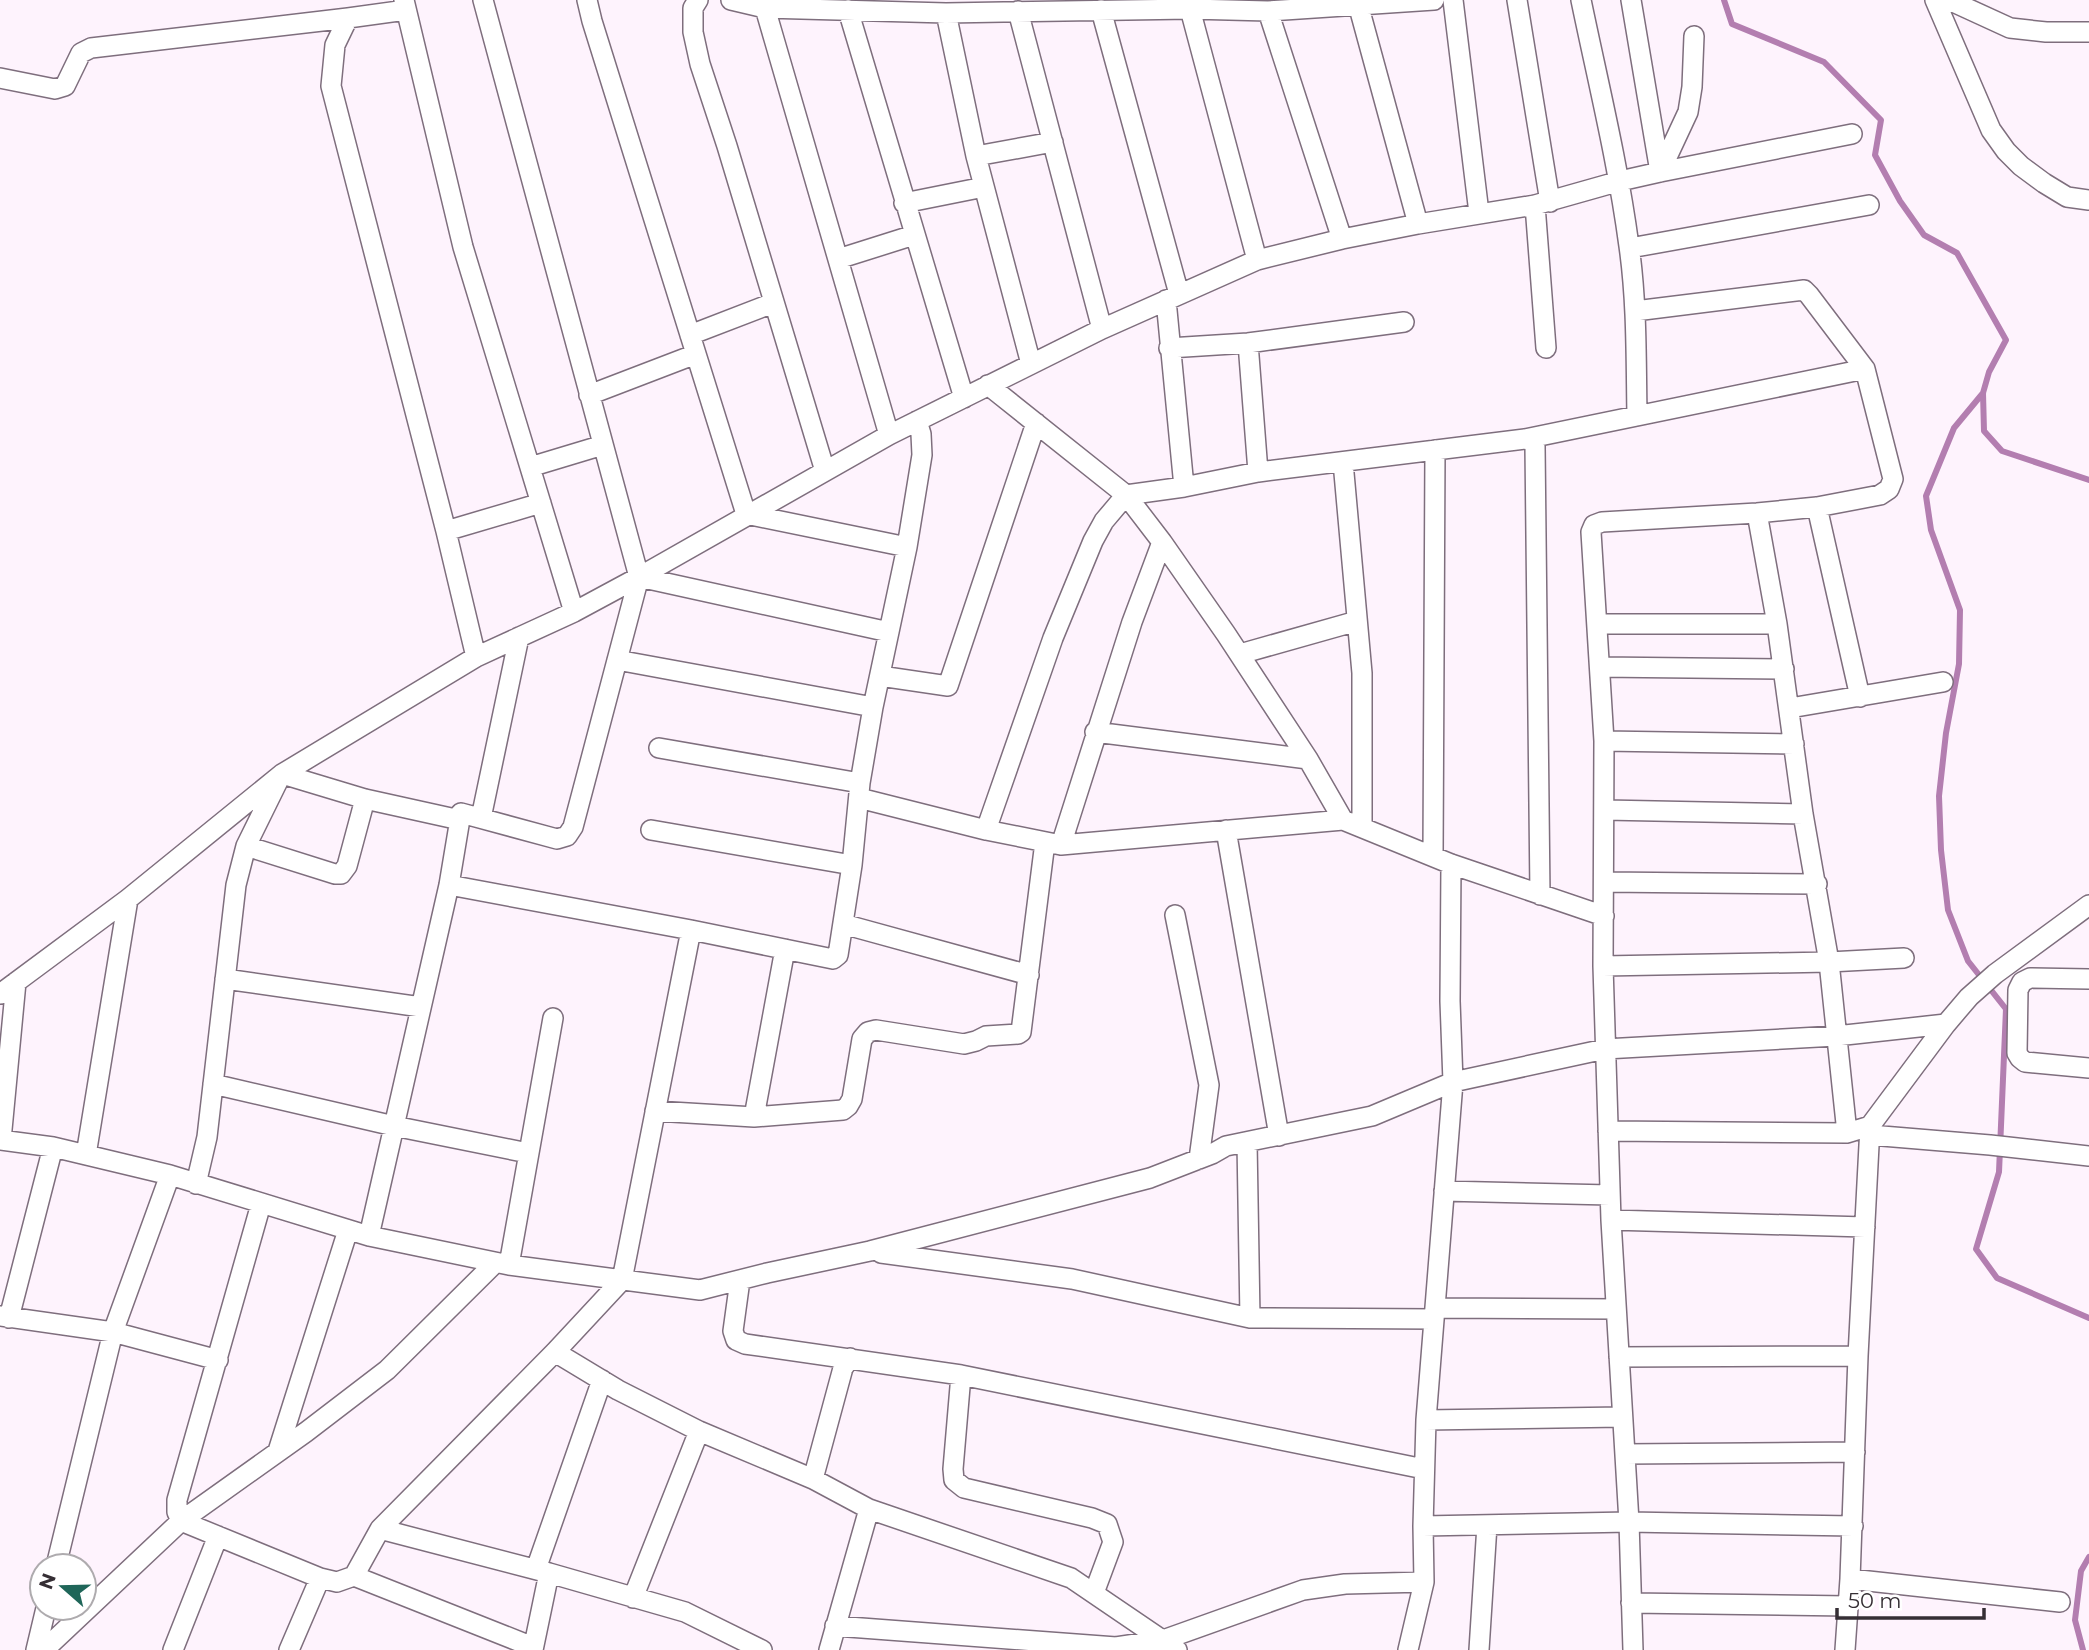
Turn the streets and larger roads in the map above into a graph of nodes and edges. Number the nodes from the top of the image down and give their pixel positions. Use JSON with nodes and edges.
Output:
{"nodes":[{"id":1,"x":483,"y":0,"type":"edge"},
{"id":2,"x":587,"y":0,"type":"edge"},
{"id":3,"x":698,"y":0,"type":"edge"},
{"id":4,"x":731,"y":0,"type":"edge"},
{"id":5,"x":1434,"y":0,"type":"edge"},
{"id":6,"x":1453,"y":0,"type":"edge"},
{"id":7,"x":1517,"y":0,"type":"edge"},
{"id":8,"x":1581,"y":0,"type":"edge"},
{"id":9,"x":1631,"y":0,"type":"edge"},
{"id":10,"x":1934,"y":0,"type":"edge"},
{"id":11,"x":1949,"y":0,"type":"edge"},
{"id":12,"x":1394,"y":2,"type":"edge"},
{"id":13,"x":1335,"y":3,"type":"edge"},
{"id":14,"x":765,"y":4,"type":"edge"},
{"id":15,"x":1358,"y":4,"type":"junction"},
{"id":16,"x":405,"y":5,"type":"edge"},
{"id":17,"x":1190,"y":5,"type":"edge"},
{"id":18,"x":924,"y":6,"type":"edge"},
{"id":19,"x":1078,"y":6,"type":"edge"},
{"id":20,"x":1006,"y":8,"type":"edge"},
{"id":21,"x":848,"y":10,"type":"junction"},
{"id":22,"x":1101,"y":10,"type":"junction"},
{"id":23,"x":1268,"y":11,"type":"junction"},
{"id":24,"x":946,"y":13,"type":"junction"},
{"id":25,"x":348,"y":18,"type":"junction"},
{"id":26,"x":2089,"y":32,"type":"edge"},
{"id":27,"x":1694,"y":36,"type":"dead end"},
{"id":28,"x":0,"y":78,"type":"edge"},
{"id":29,"x":1852,"y":134,"type":"dead end"},
{"id":30,"x":1053,"y":142,"type":"junction"},
{"id":31,"x":976,"y":156,"type":"junction"},
{"id":32,"x":1660,"y":172,"type":"junction"},
{"id":33,"x":1619,"y":181,"type":"junction"},
{"id":34,"x":984,"y":187,"type":"junction"},
{"id":35,"x":2089,"y":200,"type":"edge"},
{"id":36,"x":904,"y":203,"type":"junction"},
{"id":37,"x":1542,"y":203,"type":"junction"},
{"id":38,"x":1869,"y":205,"type":"dead end"},
{"id":39,"x":1479,"y":213,"type":"junction"},
{"id":40,"x":1418,"y":224,"type":"junction"},
{"id":41,"x":914,"y":235,"type":"junction"},
{"id":42,"x":1342,"y":239,"type":"junction"},
{"id":43,"x":1630,"y":248,"type":"junction"},
{"id":44,"x":838,"y":259,"type":"junction"},
{"id":45,"x":1257,"y":260,"type":"junction"},
{"id":46,"x":1172,"y":297,"type":"junction"},
{"id":47,"x":773,"y":303,"type":"junction"},
{"id":48,"x":1635,"y":311,"type":"junction"},
{"id":49,"x":1404,"y":322,"type":"dead end"},
{"id":50,"x":1102,"y":329,"type":"junction"},
{"id":51,"x":690,"y":335,"type":"junction"},
{"id":52,"x":1248,"y":343,"type":"junction"},
{"id":53,"x":1169,"y":348,"type":"junction"},
{"id":54,"x":1546,"y":348,"type":"dead end"},
{"id":55,"x":696,"y":354,"type":"junction"},
{"id":56,"x":1031,"y":364,"type":"junction"},
{"id":57,"x":1865,"y":369,"type":"junction"},
{"id":58,"x":988,"y":385,"type":"junction"},
{"id":59,"x":589,"y":395,"type":"junction"},
{"id":60,"x":964,"y":398,"type":"junction"},
{"id":61,"x":1637,"y":416,"type":"junction"},
{"id":62,"x":917,"y":421,"type":"junction"},
{"id":63,"x":1036,"y":424,"type":"junction"},
{"id":64,"x":889,"y":435,"type":"junction"},
{"id":65,"x":1525,"y":439,"type":"junction"},
{"id":66,"x":603,"y":445,"type":"junction"},
{"id":67,"x":1435,"y":450,"type":"junction"},
{"id":68,"x":1343,"y":462,"type":"junction"},
{"id":69,"x":530,"y":467,"type":"junction"},
{"id":70,"x":825,"y":471,"type":"junction"},
{"id":71,"x":1258,"y":472,"type":"junction"},
{"id":72,"x":1184,"y":487,"type":"junction"},
{"id":73,"x":1126,"y":495,"type":"junction"},
{"id":74,"x":541,"y":503,"type":"junction"},
{"id":75,"x":1817,"y":508,"type":"junction"},
{"id":76,"x":1757,"y":513,"type":"junction"},
{"id":77,"x":746,"y":514,"type":"junction"},
{"id":78,"x":446,"y":531,"type":"junction"},
{"id":79,"x":1162,"y":542,"type":"junction"},
{"id":80,"x":907,"y":547,"type":"junction"},
{"id":81,"x":639,"y":577,"type":"junction"},
{"id":82,"x":573,"y":612,"type":"junction"},
{"id":83,"x":1357,"y":621,"type":"junction"},
{"id":84,"x":1598,"y":624,"type":"junction"},
{"id":85,"x":1777,"y":624,"type":"junction"},
{"id":86,"x":889,"y":632,"type":"junction"},
{"id":87,"x":519,"y":637,"type":"junction"},
{"id":88,"x":1240,"y":654,"type":"junction"},
{"id":89,"x":476,"y":657,"type":"junction"},
{"id":90,"x":617,"y":660,"type":"junction"},
{"id":91,"x":1600,"y":667,"type":"junction"},
{"id":92,"x":1784,"y":669,"type":"junction"},
{"id":93,"x":880,"y":676,"type":"junction"},
{"id":94,"x":1943,"y":682,"type":"dead end"},
{"id":95,"x":1860,"y":697,"type":"junction"},
{"id":96,"x":873,"y":707,"type":"junction"},
{"id":97,"x":1790,"y":708,"type":"junction"},
{"id":98,"x":1096,"y":732,"type":"junction"},
{"id":99,"x":1604,"y":741,"type":"junction"},
{"id":100,"x":1794,"y":744,"type":"junction"},
{"id":101,"x":659,"y":748,"type":"dead end"},
{"id":102,"x":1308,"y":759,"type":"junction"},
{"id":103,"x":282,"y":774,"type":"junction"},
{"id":104,"x":860,"y":791,"type":"junction"},
{"id":105,"x":365,"y":799,"type":"junction"},
{"id":106,"x":1605,"y":810,"type":"junction"},
{"id":107,"x":1803,"y":814,"type":"junction"},
{"id":108,"x":481,"y":818,"type":"junction"},
{"id":109,"x":460,"y":820,"type":"junction"},
{"id":110,"x":1343,"y":820,"type":"junction"},
{"id":111,"x":1362,"y":827,"type":"junction"},
{"id":112,"x":651,"y":830,"type":"dead end"},
{"id":113,"x":986,"y":830,"type":"junction"},
{"id":114,"x":1226,"y":830,"type":"junction"},
{"id":115,"x":1053,"y":843,"type":"junction"},
{"id":116,"x":246,"y":846,"type":"junction"},
{"id":117,"x":1433,"y":856,"type":"junction"},
{"id":118,"x":1451,"y":864,"type":"junction"},
{"id":119,"x":852,"y":865,"type":"junction"},
{"id":120,"x":1604,"y":882,"type":"junction"},
{"id":121,"x":1816,"y":884,"type":"junction"},
{"id":122,"x":449,"y":885,"type":"junction"},
{"id":123,"x":1540,"y":895,"type":"junction"},
{"id":124,"x":128,"y":899,"type":"junction"},
{"id":125,"x":2089,"y":905,"type":"edge"},
{"id":126,"x":1175,"y":915,"type":"dead end"},
{"id":127,"x":1604,"y":916,"type":"junction"},
{"id":128,"x":844,"y":924,"type":"junction"},
{"id":129,"x":691,"y":930,"type":"junction"},
{"id":130,"x":785,"y":949,"type":"junction"},
{"id":131,"x":1904,"y":958,"type":"dead end"},
{"id":132,"x":1829,"y":962,"type":"junction"},
{"id":133,"x":1602,"y":966,"type":"junction"},
{"id":134,"x":1029,"y":975,"type":"junction"},
{"id":135,"x":225,"y":979,"type":"junction"},
{"id":136,"x":2089,"y":979,"type":"edge"},
{"id":137,"x":16,"y":982,"type":"junction"},
{"id":138,"x":0,"y":994,"type":"edge"},
{"id":139,"x":421,"y":1007,"type":"junction"},
{"id":140,"x":553,"y":1018,"type":"dead end"},
{"id":141,"x":1947,"y":1024,"type":"junction"},
{"id":142,"x":1836,"y":1036,"type":"junction"},
{"id":143,"x":1605,"y":1049,"type":"junction"},
{"id":144,"x":2089,"y":1068,"type":"edge"},
{"id":145,"x":1453,"y":1082,"type":"junction"},
{"id":146,"x":213,"y":1084,"type":"junction"},
{"id":147,"x":655,"y":1111,"type":"junction"},
{"id":148,"x":754,"y":1117,"type":"junction"},
{"id":149,"x":394,"y":1126,"type":"junction"},
{"id":150,"x":1608,"y":1131,"type":"junction"},
{"id":151,"x":1870,"y":1131,"type":"junction"},
{"id":152,"x":1847,"y":1133,"type":"junction"},
{"id":153,"x":1279,"y":1136,"type":"junction"},
{"id":154,"x":0,"y":1140,"type":"edge"},
{"id":155,"x":1247,"y":1142,"type":"junction"},
{"id":156,"x":52,"y":1147,"type":"junction"},
{"id":157,"x":528,"y":1153,"type":"junction"},
{"id":158,"x":86,"y":1155,"type":"junction"},
{"id":159,"x":2089,"y":1156,"type":"edge"},
{"id":160,"x":1199,"y":1159,"type":"junction"},
{"id":161,"x":170,"y":1175,"type":"junction"},
{"id":162,"x":196,"y":1184,"type":"junction"},
{"id":163,"x":1444,"y":1191,"type":"junction"},
{"id":164,"x":1610,"y":1195,"type":"junction"},
{"id":165,"x":261,"y":1204,"type":"junction"},
{"id":166,"x":1611,"y":1220,"type":"junction"},
{"id":167,"x":1865,"y":1227,"type":"junction"},
{"id":168,"x":348,"y":1230,"type":"junction"},
{"id":169,"x":369,"y":1236,"type":"junction"},
{"id":170,"x":870,"y":1251,"type":"junction"},
{"id":171,"x":502,"y":1264,"type":"junction"},
{"id":172,"x":622,"y":1280,"type":"junction"},
{"id":173,"x":740,"y":1280,"type":"junction"},
{"id":174,"x":1616,"y":1309,"type":"junction"},
{"id":175,"x":1434,"y":1313,"type":"junction"},
{"id":176,"x":5,"y":1317,"type":"edge"},
{"id":177,"x":1250,"y":1318,"type":"junction"},
{"id":178,"x":113,"y":1332,"type":"junction"},
{"id":179,"x":555,"y":1352,"type":"junction"},
{"id":180,"x":1858,"y":1356,"type":"junction"},
{"id":181,"x":1619,"y":1357,"type":"junction"},
{"id":182,"x":850,"y":1358,"type":"junction"},
{"id":183,"x":218,"y":1360,"type":"junction"},
{"id":184,"x":961,"y":1375,"type":"junction"},
{"id":185,"x":602,"y":1380,"type":"junction"},
{"id":186,"x":1622,"y":1417,"type":"junction"},
{"id":187,"x":1426,"y":1420,"type":"junction"},
{"id":188,"x":699,"y":1432,"type":"junction"},
{"id":189,"x":278,"y":1451,"type":"junction"},
{"id":190,"x":1855,"y":1452,"type":"junction"},
{"id":191,"x":1625,"y":1454,"type":"junction"},
{"id":192,"x":1424,"y":1469,"type":"junction"},
{"id":193,"x":813,"y":1479,"type":"junction"},
{"id":194,"x":869,"y":1509,"type":"junction"},
{"id":195,"x":181,"y":1521,"type":"junction"},
{"id":196,"x":1629,"y":1522,"type":"junction"},
{"id":197,"x":1487,"y":1525,"type":"junction"},
{"id":198,"x":1423,"y":1526,"type":"junction"},
{"id":199,"x":1853,"y":1526,"type":"junction"},
{"id":200,"x":380,"y":1529,"type":"junction"},
{"id":201,"x":218,"y":1536,"type":"junction"},
{"id":202,"x":60,"y":1552,"type":"edge"},
{"id":203,"x":542,"y":1571,"type":"junction"},
{"id":204,"x":354,"y":1576,"type":"junction"},
{"id":205,"x":320,"y":1578,"type":"junction"},
{"id":206,"x":1850,"y":1579,"type":"junction"},
{"id":207,"x":1424,"y":1582,"type":"junction"},
{"id":208,"x":1094,"y":1593,"type":"junction"},
{"id":209,"x":633,"y":1598,"type":"junction"},
{"id":210,"x":2060,"y":1602,"type":"dead end"},
{"id":211,"x":1631,"y":1603,"type":"junction"},
{"id":212,"x":1848,"y":1606,"type":"junction"},
{"id":213,"x":43,"y":1622,"type":"edge"},
{"id":214,"x":835,"y":1626,"type":"junction"},
{"id":215,"x":1007,"y":1645,"type":"edge"},
{"id":216,"x":1170,"y":1645,"type":"edge"},
{"id":217,"x":533,"y":1648,"type":"edge"},
{"id":218,"x":36,"y":1650,"type":"edge"},
{"id":219,"x":44,"y":1650,"type":"edge"},
{"id":220,"x":173,"y":1650,"type":"edge"},
{"id":221,"x":289,"y":1650,"type":"edge"},
{"id":222,"x":762,"y":1650,"type":"edge"},
{"id":223,"x":829,"y":1650,"type":"edge"},
{"id":224,"x":1408,"y":1650,"type":"edge"},
{"id":225,"x":1479,"y":1650,"type":"edge"},
{"id":226,"x":1633,"y":1650,"type":"edge"},
{"id":227,"x":1845,"y":1650,"type":"edge"}],
"edges":[{"from":1,"to":59,"type":"street"},
{"from":2,"to":51,"type":"street"},
{"from":3,"to":47,"type":"street"},
{"from":4,"to":14,"type":"street"},
{"from":5,"to":12,"type":"street"},
{"from":6,"to":39,"type":"street"},
{"from":7,"to":37,"type":"street"},
{"from":8,"to":33,"type":"street"},
{"from":9,"to":32,"type":"street"},
{"from":10,"to":35,"type":"street"},
{"from":11,"to":26,"type":"street"},
{"from":12,"to":15,"type":"street"},
{"from":13,"to":15,"type":"street"},
{"from":13,"to":23,"type":"street"},
{"from":14,"to":21,"type":"street"},
{"from":14,"to":44,"type":"street"},
{"from":15,"to":40,"type":"street"},
{"from":16,"to":25,"type":"street"},
{"from":16,"to":69,"type":"street"},
{"from":17,"to":22,"type":"street"},
{"from":17,"to":23,"type":"street"},
{"from":17,"to":45,"type":"street"},
{"from":18,"to":21,"type":"street"},
{"from":18,"to":24,"type":"street"},
{"from":19,"to":20,"type":"street"},
{"from":19,"to":22,"type":"street"},
{"from":20,"to":24,"type":"street"},
{"from":20,"to":30,"type":"street"},
{"from":21,"to":36,"type":"street"},
{"from":22,"to":46,"type":"street"},
{"from":23,"to":42,"type":"street"},
{"from":24,"to":31,"type":"street"},
{"from":25,"to":28,"type":"street"},
{"from":25,"to":78,"type":"street"},
{"from":27,"to":32,"type":"street"},
{"from":29,"to":32,"type":"street"},
{"from":30,"to":31,"type":"street"},
{"from":30,"to":50,"type":"street"},
{"from":31,"to":34,"type":"street"},
{"from":32,"to":33,"type":"street"},
{"from":33,"to":37,"type":"street"},
{"from":33,"to":43,"type":"street"},
{"from":34,"to":36,"type":"street"},
{"from":34,"to":56,"type":"street"},
{"from":36,"to":41,"type":"street"},
{"from":37,"to":39,"type":"street"},
{"from":37,"to":54,"type":"street"},
{"from":38,"to":43,"type":"street"},
{"from":39,"to":40,"type":"street"},
{"from":40,"to":42,"type":"street"},
{"from":41,"to":44,"type":"street"},
{"from":41,"to":60,"type":"street"},
{"from":42,"to":45,"type":"street"},
{"from":43,"to":48,"type":"street"},
{"from":44,"to":64,"type":"street"},
{"from":45,"to":46,"type":"street"},
{"from":46,"to":50,"type":"street"},
{"from":46,"to":53,"type":"street"},
{"from":47,"to":51,"type":"street"},
{"from":47,"to":70,"type":"street"},
{"from":48,"to":57,"type":"street"},
{"from":48,"to":61,"type":"street"},
{"from":49,"to":52,"type":"street"},
{"from":50,"to":56,"type":"street"},
{"from":51,"to":55,"type":"street"},
{"from":52,"to":53,"type":"street"},
{"from":52,"to":71,"type":"street"},
{"from":53,"to":72,"type":"street"},
{"from":55,"to":59,"type":"street"},
{"from":55,"to":77,"type":"street"},
{"from":56,"to":58,"type":"street"},
{"from":57,"to":61,"type":"street"},
{"from":57,"to":75,"type":"street"},
{"from":58,"to":60,"type":"street"},
{"from":58,"to":63,"type":"street"},
{"from":59,"to":66,"type":"street"},
{"from":60,"to":62,"type":"street"},
{"from":61,"to":65,"type":"street"},
{"from":62,"to":64,"type":"street"},
{"from":62,"to":80,"type":"street"},
{"from":63,"to":73,"type":"street"},
{"from":63,"to":93,"type":"street"},
{"from":64,"to":70,"type":"street"},
{"from":65,"to":67,"type":"street"},
{"from":65,"to":123,"type":"street"},
{"from":66,"to":69,"type":"street"},
{"from":66,"to":81,"type":"street"},
{"from":67,"to":68,"type":"street"},
{"from":67,"to":117,"type":"street"},
{"from":68,"to":71,"type":"street"},
{"from":68,"to":83,"type":"street"},
{"from":69,"to":74,"type":"street"},
{"from":70,"to":77,"type":"street"},
{"from":71,"to":72,"type":"street"},
{"from":72,"to":73,"type":"street"},
{"from":73,"to":79,"type":"street"},
{"from":73,"to":113,"type":"street"},
{"from":74,"to":78,"type":"street"},
{"from":74,"to":82,"type":"street"},
{"from":75,"to":76,"type":"street"},
{"from":75,"to":95,"type":"street"},
{"from":76,"to":84,"type":"street"},
{"from":76,"to":85,"type":"street"},
{"from":77,"to":80,"type":"street"},
{"from":77,"to":81,"type":"street"},
{"from":78,"to":89,"type":"street"},
{"from":79,"to":88,"type":"street"},
{"from":79,"to":98,"type":"street"},
{"from":80,"to":86,"type":"street"},
{"from":81,"to":82,"type":"street"},
{"from":81,"to":86,"type":"street"},
{"from":81,"to":90,"type":"street"},
{"from":82,"to":87,"type":"street"},
{"from":83,"to":88,"type":"street"},
{"from":83,"to":111,"type":"street"},
{"from":84,"to":85,"type":"street"},
{"from":84,"to":91,"type":"street"},
{"from":85,"to":92,"type":"street"},
{"from":86,"to":93,"type":"street"},
{"from":87,"to":89,"type":"street"},
{"from":87,"to":108,"type":"street"},
{"from":88,"to":102,"type":"street"},
{"from":89,"to":103,"type":"street"},
{"from":90,"to":96,"type":"street"},
{"from":90,"to":108,"type":"street"},
{"from":91,"to":92,"type":"street"},
{"from":91,"to":99,"type":"street"},
{"from":92,"to":97,"type":"street"},
{"from":93,"to":96,"type":"street"},
{"from":94,"to":95,"type":"street"},
{"from":95,"to":97,"type":"street"},
{"from":96,"to":104,"type":"street"},
{"from":97,"to":100,"type":"street"},
{"from":98,"to":102,"type":"street"},
{"from":98,"to":115,"type":"street"},
{"from":99,"to":100,"type":"street"},
{"from":99,"to":106,"type":"street"},
{"from":100,"to":107,"type":"street"},
{"from":101,"to":104,"type":"street"},
{"from":102,"to":110,"type":"street"},
{"from":103,"to":105,"type":"street"},
{"from":103,"to":116,"type":"street"},
{"from":103,"to":124,"type":"street"},
{"from":104,"to":113,"type":"street"},
{"from":104,"to":119,"type":"street"},
{"from":105,"to":109,"type":"street"},
{"from":105,"to":116,"type":"street"},
{"from":106,"to":107,"type":"street"},
{"from":106,"to":120,"type":"street"},
{"from":107,"to":121,"type":"street"},
{"from":108,"to":109,"type":"street"},
{"from":109,"to":122,"type":"street"},
{"from":110,"to":111,"type":"street"},
{"from":110,"to":114,"type":"street"},
{"from":111,"to":117,"type":"street"},
{"from":112,"to":119,"type":"street"},
{"from":113,"to":115,"type":"street"},
{"from":114,"to":115,"type":"street"},
{"from":114,"to":153,"type":"street"},
{"from":115,"to":134,"type":"street"},
{"from":116,"to":135,"type":"street"},
{"from":117,"to":118,"type":"street"},
{"from":118,"to":123,"type":"street"},
{"from":118,"to":145,"type":"street"},
{"from":119,"to":128,"type":"street"},
{"from":120,"to":121,"type":"street"},
{"from":120,"to":127,"type":"street"},
{"from":121,"to":132,"type":"street"},
{"from":122,"to":129,"type":"street"},
{"from":122,"to":139,"type":"street"},
{"from":123,"to":127,"type":"street"},
{"from":124,"to":137,"type":"street"},
{"from":124,"to":158,"type":"street"},
{"from":125,"to":141,"type":"street"},
{"from":126,"to":160,"type":"street"},
{"from":127,"to":133,"type":"street"},
{"from":128,"to":130,"type":"street"},
{"from":128,"to":134,"type":"street"},
{"from":129,"to":130,"type":"street"},
{"from":129,"to":147,"type":"street"},
{"from":130,"to":148,"type":"street"},
{"from":131,"to":132,"type":"street"},
{"from":132,"to":133,"type":"street"},
{"from":132,"to":142,"type":"street"},
{"from":133,"to":143,"type":"street"},
{"from":134,"to":148,"type":"street"},
{"from":135,"to":139,"type":"street"},
{"from":135,"to":146,"type":"street"},
{"from":136,"to":144,"type":"street"},
{"from":137,"to":138,"type":"street"},
{"from":137,"to":154,"type":"street"},
{"from":139,"to":149,"type":"street"},
{"from":140,"to":157,"type":"street"},
{"from":141,"to":142,"type":"street"},
{"from":141,"to":151,"type":"street"},
{"from":142,"to":143,"type":"street"},
{"from":142,"to":152,"type":"street"},
{"from":143,"to":145,"type":"street"},
{"from":143,"to":150,"type":"street"},
{"from":145,"to":153,"type":"street"},
{"from":145,"to":163,"type":"street"},
{"from":146,"to":149,"type":"street"},
{"from":146,"to":162,"type":"street"},
{"from":147,"to":148,"type":"street"},
{"from":147,"to":172,"type":"street"},
{"from":149,"to":157,"type":"street"},
{"from":149,"to":169,"type":"street"},
{"from":150,"to":152,"type":"street"},
{"from":150,"to":164,"type":"street"},
{"from":151,"to":152,"type":"street"},
{"from":151,"to":159,"type":"street"},
{"from":151,"to":167,"type":"street"},
{"from":153,"to":155,"type":"street"},
{"from":154,"to":156,"type":"street"},
{"from":155,"to":160,"type":"street"},
{"from":155,"to":177,"type":"street"},
{"from":156,"to":158,"type":"street"},
{"from":156,"to":176,"type":"street"},
{"from":157,"to":171,"type":"street"},
{"from":158,"to":161,"type":"street"},
{"from":160,"to":170,"type":"street"},
{"from":161,"to":162,"type":"street"},
{"from":161,"to":178,"type":"street"},
{"from":162,"to":165,"type":"street"},
{"from":163,"to":164,"type":"street"},
{"from":163,"to":175,"type":"street"},
{"from":164,"to":166,"type":"street"},
{"from":165,"to":168,"type":"street"},
{"from":165,"to":183,"type":"street"},
{"from":166,"to":167,"type":"street"},
{"from":166,"to":174,"type":"street"},
{"from":167,"to":180,"type":"street"},
{"from":168,"to":169,"type":"street"},
{"from":168,"to":189,"type":"street"},
{"from":169,"to":171,"type":"street"},
{"from":170,"to":173,"type":"street"},
{"from":170,"to":177,"type":"street"},
{"from":171,"to":172,"type":"street"},
{"from":171,"to":189,"type":"street"},
{"from":172,"to":173,"type":"street"},
{"from":172,"to":179,"type":"street"},
{"from":173,"to":182,"type":"street"},
{"from":174,"to":175,"type":"street"},
{"from":174,"to":181,"type":"street"},
{"from":175,"to":177,"type":"street"},
{"from":175,"to":187,"type":"street"},
{"from":176,"to":178,"type":"street"},
{"from":178,"to":183,"type":"street"},
{"from":178,"to":202,"type":"street"},
{"from":179,"to":185,"type":"street"},
{"from":179,"to":200,"type":"street"},
{"from":180,"to":181,"type":"street"},
{"from":180,"to":190,"type":"street"},
{"from":181,"to":186,"type":"street"},
{"from":182,"to":184,"type":"street"},
{"from":182,"to":193,"type":"street"},
{"from":183,"to":195,"type":"street"},
{"from":184,"to":192,"type":"street"},
{"from":184,"to":208,"type":"street"},
{"from":185,"to":188,"type":"street"},
{"from":185,"to":203,"type":"street"},
{"from":186,"to":187,"type":"street"},
{"from":186,"to":191,"type":"street"},
{"from":187,"to":192,"type":"street"},
{"from":188,"to":193,"type":"street"},
{"from":188,"to":209,"type":"street"},
{"from":189,"to":195,"type":"street"},
{"from":190,"to":191,"type":"street"},
{"from":190,"to":199,"type":"street"},
{"from":191,"to":196,"type":"street"},
{"from":192,"to":198,"type":"street"},
{"from":193,"to":194,"type":"street"},
{"from":194,"to":208,"type":"street"},
{"from":194,"to":214,"type":"street"},
{"from":195,"to":201,"type":"street"},
{"from":195,"to":219,"type":"street"},
{"from":196,"to":197,"type":"street"},
{"from":196,"to":199,"type":"street"},
{"from":196,"to":211,"type":"street"},
{"from":197,"to":198,"type":"street"},
{"from":197,"to":225,"type":"street"},
{"from":198,"to":207,"type":"street"},
{"from":199,"to":206,"type":"street"},
{"from":200,"to":203,"type":"street"},
{"from":200,"to":204,"type":"street"},
{"from":201,"to":205,"type":"street"},
{"from":201,"to":220,"type":"street"},
{"from":203,"to":209,"type":"street"},
{"from":203,"to":217,"type":"street"},
{"from":204,"to":205,"type":"street"},
{"from":204,"to":217,"type":"street"},
{"from":205,"to":221,"type":"street"},
{"from":206,"to":210,"type":"street"},
{"from":206,"to":212,"type":"street"},
{"from":207,"to":216,"type":"street"},
{"from":207,"to":224,"type":"street"},
{"from":208,"to":216,"type":"street"},
{"from":209,"to":222,"type":"street"},
{"from":211,"to":212,"type":"street"},
{"from":211,"to":226,"type":"street"},
{"from":212,"to":227,"type":"street"},
{"from":213,"to":218,"type":"street"},
{"from":214,"to":215,"type":"street"},
{"from":214,"to":223,"type":"street"},
{"from":215,"to":216,"type":"street"}]}
